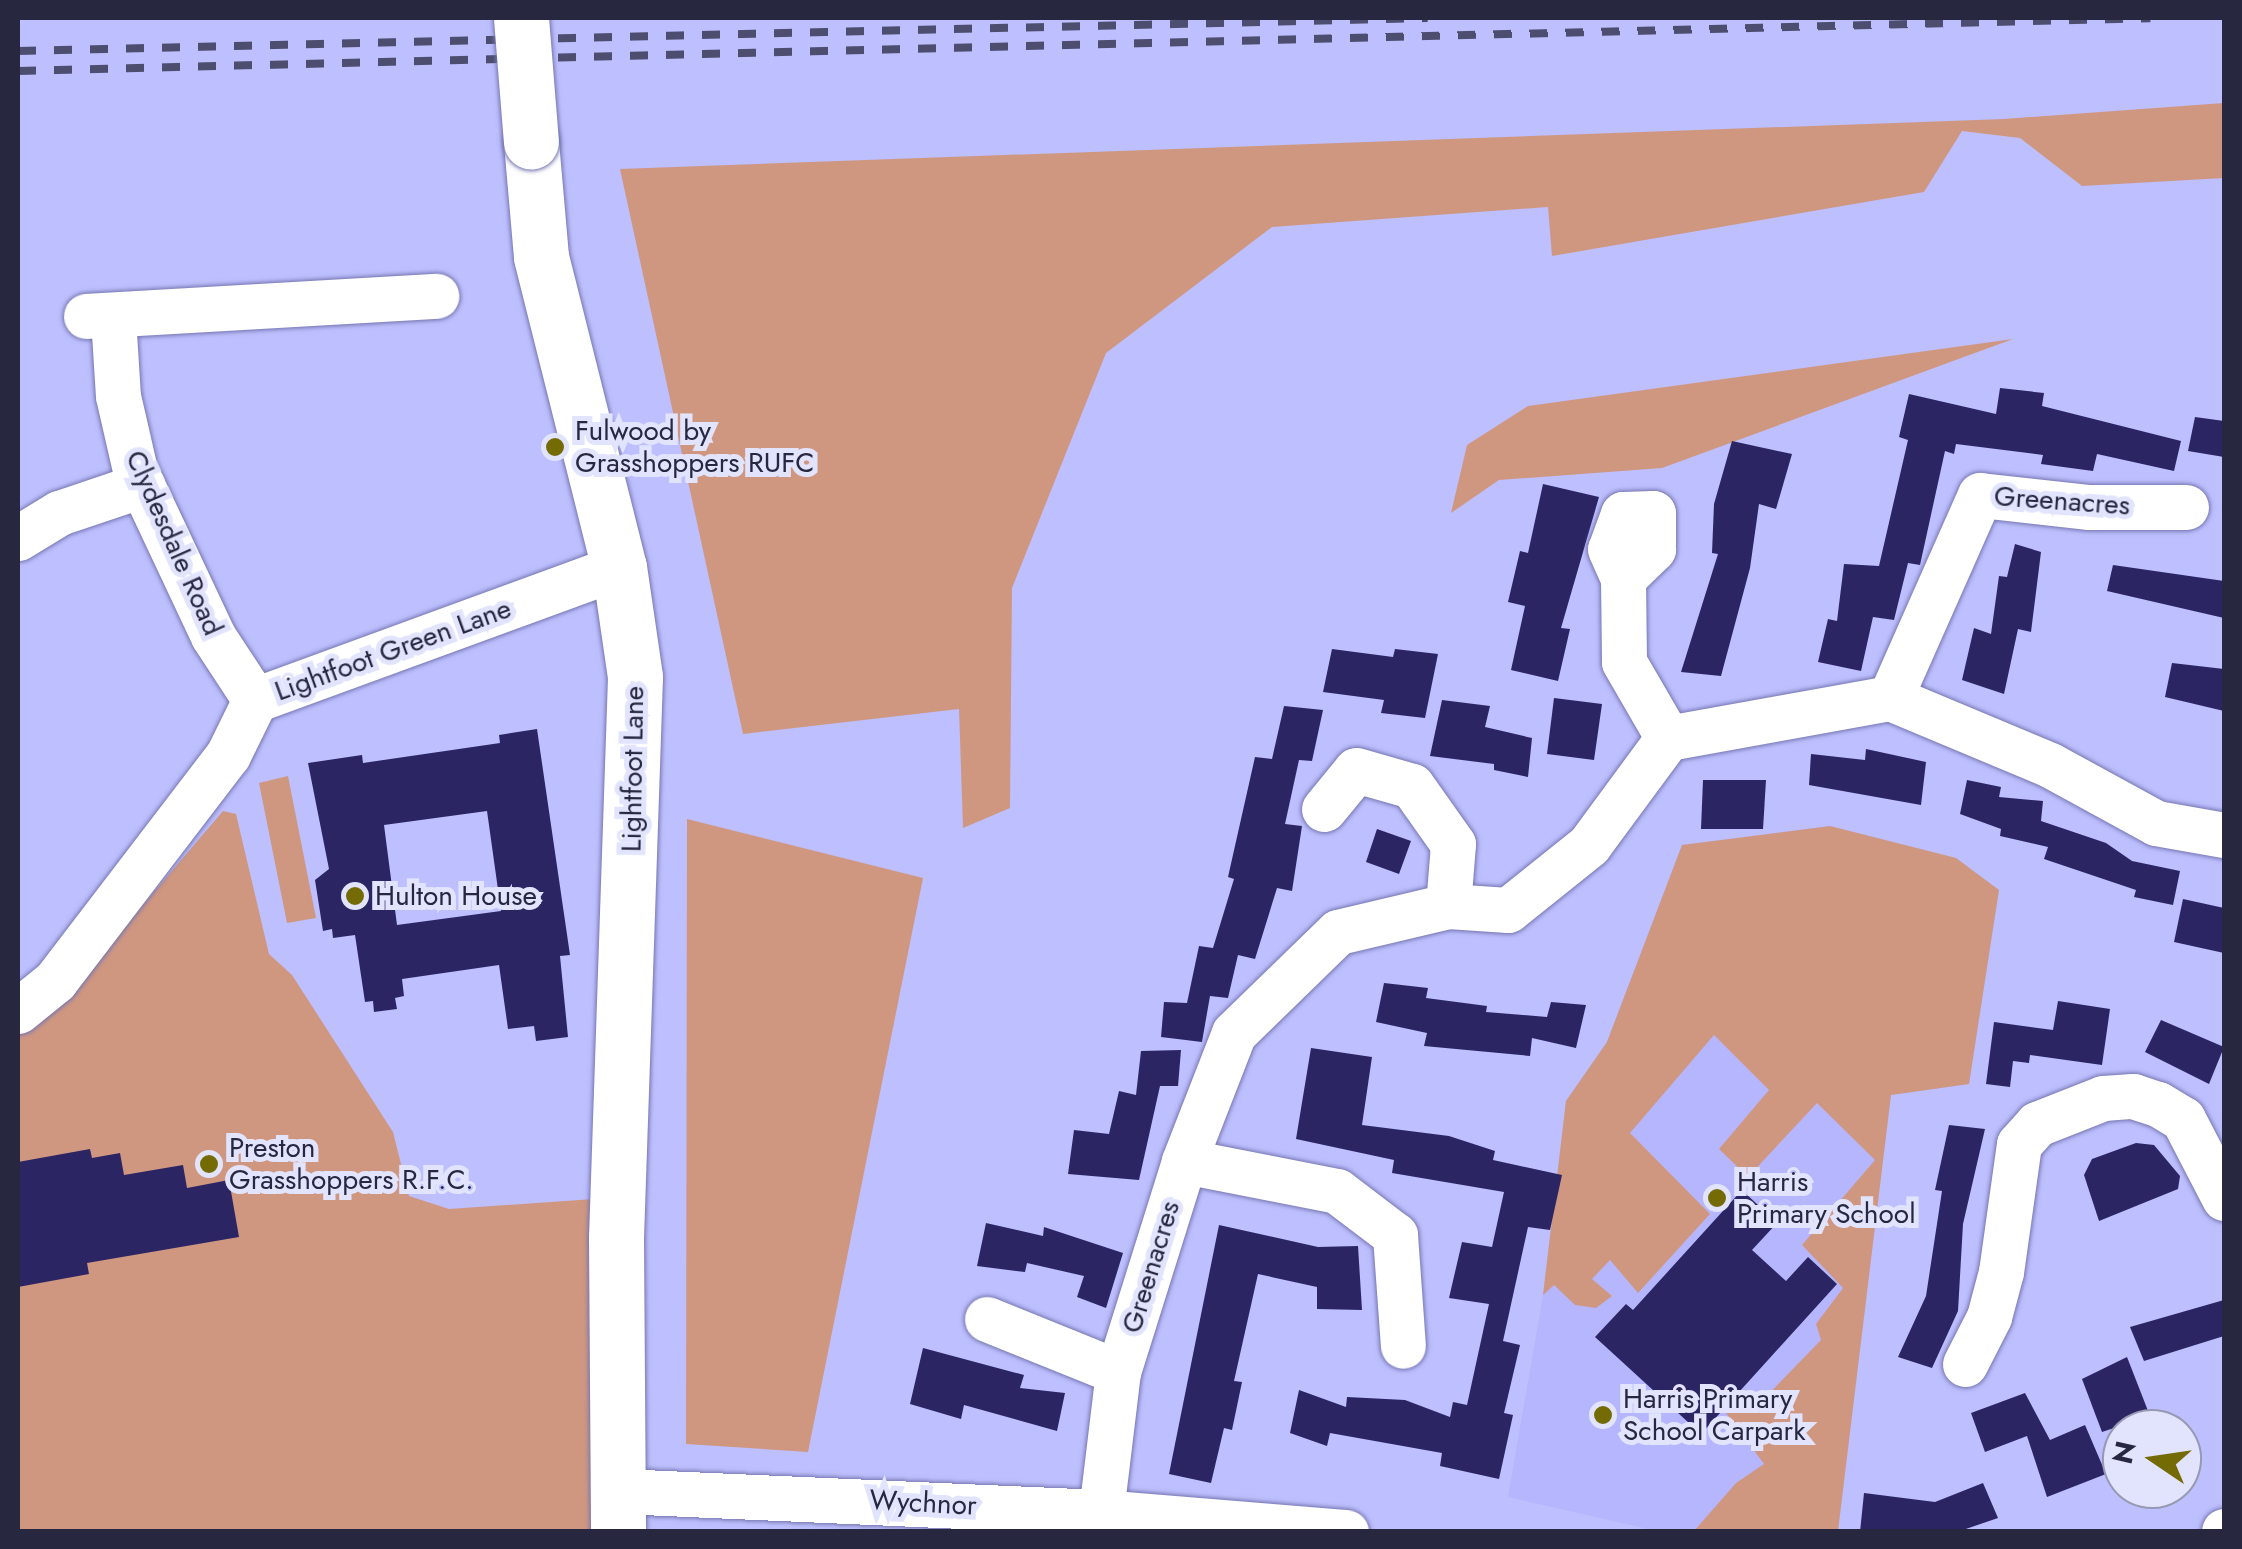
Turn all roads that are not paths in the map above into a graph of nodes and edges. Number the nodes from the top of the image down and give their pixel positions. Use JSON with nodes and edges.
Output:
{"nodes":[{"id":1,"x":522,"y":18,"type":"edge"},
{"id":2,"x":436,"y":296,"type":"dead end"},
{"id":3,"x":142,"y":485,"type":"junction"},
{"id":4,"x":2186,"y":506,"type":"dead end"},
{"id":5,"x":18,"y":538,"type":"edge"},
{"id":6,"x":619,"y":568,"type":"junction"},
{"id":7,"x":1623,"y":578,"type":"dead end"},
{"id":8,"x":1890,"y":698,"type":"junction"},
{"id":9,"x":255,"y":700,"type":"junction"},
{"id":10,"x":1668,"y":738,"type":"junction"},
{"id":11,"x":1324,"y":809,"type":"dead end"},
{"id":12,"x":2224,"y":835,"type":"edge"},
{"id":13,"x":1448,"y":906,"type":"junction"},
{"id":14,"x":18,"y":1011,"type":"edge"},
{"id":15,"x":1184,"y":1161,"type":"junction"},
{"id":16,"x":2224,"y":1198,"type":"edge"},
{"id":17,"x":987,"y":1320,"type":"dead end"},
{"id":18,"x":1403,"y":1346,"type":"dead end"},
{"id":19,"x":1965,"y":1364,"type":"dead end"},
{"id":20,"x":1118,"y":1372,"type":"junction"},
{"id":21,"x":618,"y":1511,"type":"edge"},
{"id":22,"x":1102,"y":1512,"type":"junction"},
{"id":23,"x":1015,"y":1520,"type":"edge"},
{"id":24,"x":1346,"y":1532,"type":"edge"}],
"edges":[{"from":1,"to":6,"type":"main road","name":"Lightfoot Lane","bridge":true},
{"from":2,"to":3,"type":"street","name":"Clydesdale Road"},
{"from":3,"to":5,"type":"street"},
{"from":3,"to":9,"type":"street","name":"Clydesdale Road"},
{"from":4,"to":8,"type":"street","name":"Greenacres"},
{"from":6,"to":9,"type":"street","name":"Lightfoot Green Lane"},
{"from":6,"to":21,"type":"main road","name":"Lightfoot Lane"},
{"from":7,"to":10,"type":"street"},
{"from":8,"to":10,"type":"street"},
{"from":8,"to":12,"type":"street"},
{"from":9,"to":14,"type":"street","name":"Lightfoot Green Lane"},
{"from":10,"to":13,"type":"street","name":"Greenacres"},
{"from":11,"to":13,"type":"street"},
{"from":13,"to":15,"type":"street","name":"Greenacres"},
{"from":15,"to":18,"type":"street"},
{"from":15,"to":20,"type":"street","name":"Greenacres"},
{"from":16,"to":19,"type":"street"},
{"from":17,"to":20,"type":"street","name":"Greenacres"},
{"from":20,"to":22,"type":"street","name":"Greenacres"},
{"from":21,"to":23,"type":"street","name":"Wychnor"},
{"from":22,"to":23,"type":"street","name":"Wychnor"},
{"from":22,"to":24,"type":"street","name":"Wychnor"}]}
